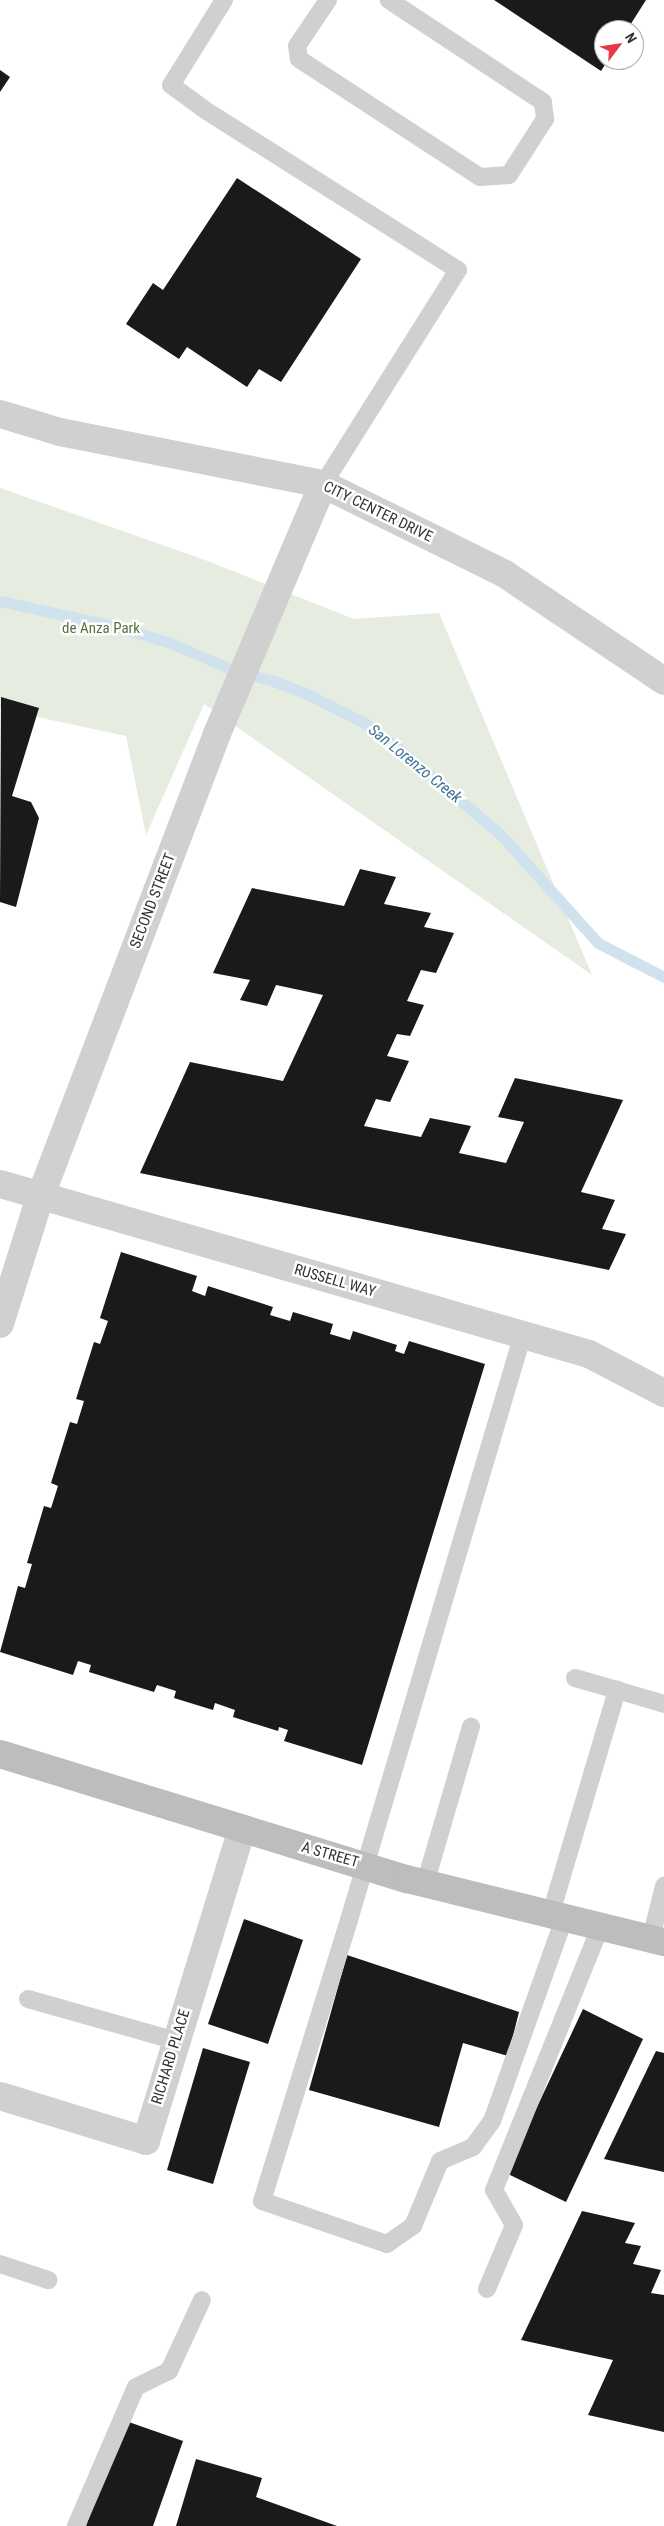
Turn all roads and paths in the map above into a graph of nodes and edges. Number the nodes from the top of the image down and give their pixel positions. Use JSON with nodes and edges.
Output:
{"nodes":[{"id":1,"x":224,"y":0,"type":"edge"},
{"id":2,"x":328,"y":0,"type":"edge"},
{"id":3,"x":388,"y":0,"type":"edge"},
{"id":4,"x":0,"y":414,"type":"edge"},
{"id":5,"x":323,"y":484,"type":"junction"},
{"id":6,"x":664,"y":681,"type":"edge"},
{"id":7,"x":0,"y":1184,"type":"edge"},
{"id":8,"x":40,"y":1197,"type":"junction"},
{"id":9,"x":0,"y":1324,"type":"edge"},
{"id":10,"x":523,"y":1334,"type":"junction"},
{"id":11,"x":664,"y":1393,"type":"edge"},
{"id":12,"x":575,"y":1678,"type":"dead end"},
{"id":13,"x":617,"y":1690,"type":"junction"},
{"id":14,"x":664,"y":1704,"type":"edge"},
{"id":15,"x":472,"y":1727,"type":"dead end"},
{"id":16,"x":0,"y":1754,"type":"edge"},
{"id":17,"x":242,"y":1828,"type":"junction"},
{"id":18,"x":365,"y":1864,"type":"junction"},
{"id":19,"x":425,"y":1884,"type":"junction"},
{"id":20,"x":664,"y":1886,"type":"edge"},
{"id":21,"x":558,"y":1915,"type":"junction"},
{"id":22,"x":600,"y":1928,"type":"junction"},
{"id":23,"x":658,"y":1940,"type":"edge"},
{"id":24,"x":28,"y":1999,"type":"dead end"},
{"id":25,"x":176,"y":2041,"type":"junction"},
{"id":26,"x":0,"y":2096,"type":"edge"},
{"id":27,"x":0,"y":2264,"type":"edge"},
{"id":28,"x":48,"y":2280,"type":"dead end"},
{"id":29,"x":487,"y":2289,"type":"dead end"},
{"id":30,"x":202,"y":2300,"type":"dead end"},
{"id":31,"x":76,"y":2526,"type":"edge"}],
"edges":[{"from":1,"to":5,"type":"lane"},
{"from":2,"to":3,"type":"lane"},
{"from":4,"to":5,"type":"street","name":"CITY CENTER DRIVE"},
{"from":5,"to":6,"type":"street","name":"CITY CENTER DRIVE"},
{"from":5,"to":8,"type":"street","name":"SECOND STREET"},
{"from":7,"to":8,"type":"street","name":"RUSSELL WAY"},
{"from":8,"to":9,"type":"street","name":"SECOND STREET"},
{"from":8,"to":10,"type":"street","name":"RUSSELL WAY"},
{"from":10,"to":11,"type":"street","name":"RUSSELL WAY"},
{"from":10,"to":18,"type":"lane"},
{"from":12,"to":13,"type":"lane"},
{"from":13,"to":14,"type":"lane"},
{"from":13,"to":21,"type":"lane"},
{"from":15,"to":19,"type":"lane"},
{"from":16,"to":17,"type":"main road","name":"A STREET"},
{"from":17,"to":18,"type":"main road","name":"A STREET"},
{"from":17,"to":25,"type":"street","name":"RICHARD PLACE"},
{"from":18,"to":19,"type":"main road","name":"A STREET"},
{"from":18,"to":21,"type":"lane"},
{"from":19,"to":21,"type":"main road","name":"A STREET"},
{"from":20,"to":23,"type":"lane"},
{"from":21,"to":22,"type":"main road","name":"A STREET"},
{"from":22,"to":23,"type":"main road","name":"A STREET"},
{"from":22,"to":29,"type":"lane"},
{"from":24,"to":25,"type":"lane"},
{"from":25,"to":26,"type":"street","name":"RICHARD PLACE"},
{"from":27,"to":28,"type":"lane"},
{"from":30,"to":31,"type":"lane"}]}
